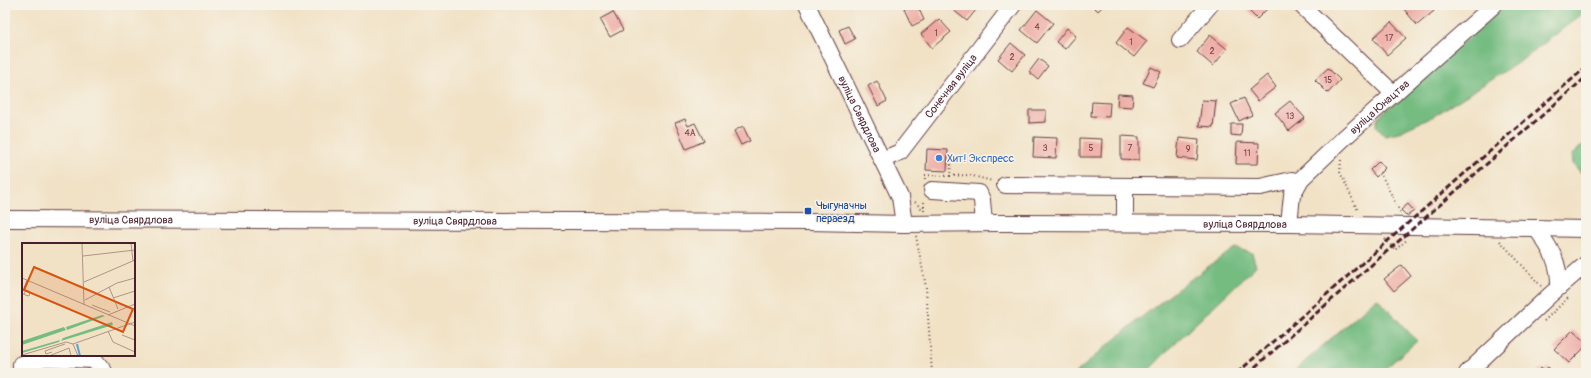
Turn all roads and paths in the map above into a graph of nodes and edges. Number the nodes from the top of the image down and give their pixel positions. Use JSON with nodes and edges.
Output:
{"nodes":[{"id":1,"x":807,"y":5,"type":"edge"},
{"id":2,"x":1013,"y":5,"type":"edge"},
{"id":3,"x":1210,"y":5,"type":"edge"},
{"id":4,"x":1301,"y":5,"type":"edge"},
{"id":5,"x":1494,"y":5,"type":"edge"},
{"id":6,"x":1180,"y":40,"type":"dead end"},
{"id":7,"x":1394,"y":94,"type":"junction"},
{"id":8,"x":1341,"y":159,"type":"dead end"},
{"id":9,"x":882,"y":160,"type":"junction"},
{"id":10,"x":1380,"y":172,"type":"dead end"},
{"id":11,"x":950,"y":176,"type":"dead end"},
{"id":12,"x":1298,"y":183,"type":"junction"},
{"id":13,"x":1005,"y":184,"type":"joint"},
{"id":14,"x":1126,"y":186,"type":"junction"},
{"id":15,"x":932,"y":190,"type":"dead end"},
{"id":16,"x":1398,"y":210,"type":"dead end"},
{"id":17,"x":1360,"y":216,"type":"dead end"},
{"id":18,"x":5,"y":219,"type":"edge"},
{"id":19,"x":984,"y":223,"type":"junction"},
{"id":20,"x":1125,"y":223,"type":"junction"},
{"id":21,"x":1289,"y":224,"type":"junction"},
{"id":22,"x":1536,"y":228,"type":"junction"},
{"id":23,"x":910,"y":229,"type":"junction"},
{"id":24,"x":1586,"y":229,"type":"edge"},
{"id":25,"x":1412,"y":236,"type":"dead end"},
{"id":26,"x":1384,"y":237,"type":"dead end"},
{"id":27,"x":1500,"y":240,"type":"dead end"},
{"id":28,"x":1586,"y":264,"type":"edge"},
{"id":29,"x":1557,"y":296,"type":"junction"},
{"id":30,"x":20,"y":373,"type":"edge"},
{"id":31,"x":105,"y":373,"type":"edge"},
{"id":32,"x":932,"y":373,"type":"edge"},
{"id":33,"x":1467,"y":373,"type":"edge"}],
"edges":[{"from":1,"to":9,"type":"street","name":"вуліца Свярдлова"},
{"from":2,"to":9,"type":"street","name":"Сонечная вуліца"},
{"from":3,"to":6,"type":"street"},
{"from":4,"to":7,"type":"street"},
{"from":5,"to":7,"type":"street","name":"вуліца Юнацтва"},
{"from":7,"to":12,"type":"street","name":"вуліца Юнацтва"},
{"from":8,"to":17,"type":"path"},
{"from":9,"to":23,"type":"street","name":"вуліца Свярдлова"},
{"from":10,"to":16,"type":"path"},
{"from":11,"to":13,"type":"path"},
{"from":12,"to":14,"type":"street"},
{"from":12,"to":21,"type":"street","name":"вуліца Юнацтва"},
{"from":13,"to":14,"type":"street"},
{"from":14,"to":20,"type":"street"},
{"from":15,"to":19,"type":"street"},
{"from":18,"to":23,"type":"street","name":"вуліца Свярдлова"},
{"from":19,"to":20,"type":"street","name":"вуліца Свярдлова"},
{"from":19,"to":23,"type":"street","name":"вуліца Свярдлова"},
{"from":20,"to":21,"type":"street","name":"вуліца Свярдлова"},
{"from":21,"to":22,"type":"street","name":"вуліца Свярдлова"},
{"from":22,"to":24,"type":"street","name":"вуліца Свярдлова"},
{"from":22,"to":29,"type":"street"},
{"from":23,"to":32,"type":"path"},
{"from":25,"to":26,"type":"path"},
{"from":27,"to":29,"type":"path"},
{"from":28,"to":29,"type":"street"},
{"from":29,"to":33,"type":"street"},
{"from":30,"to":31,"type":"street"}]}
